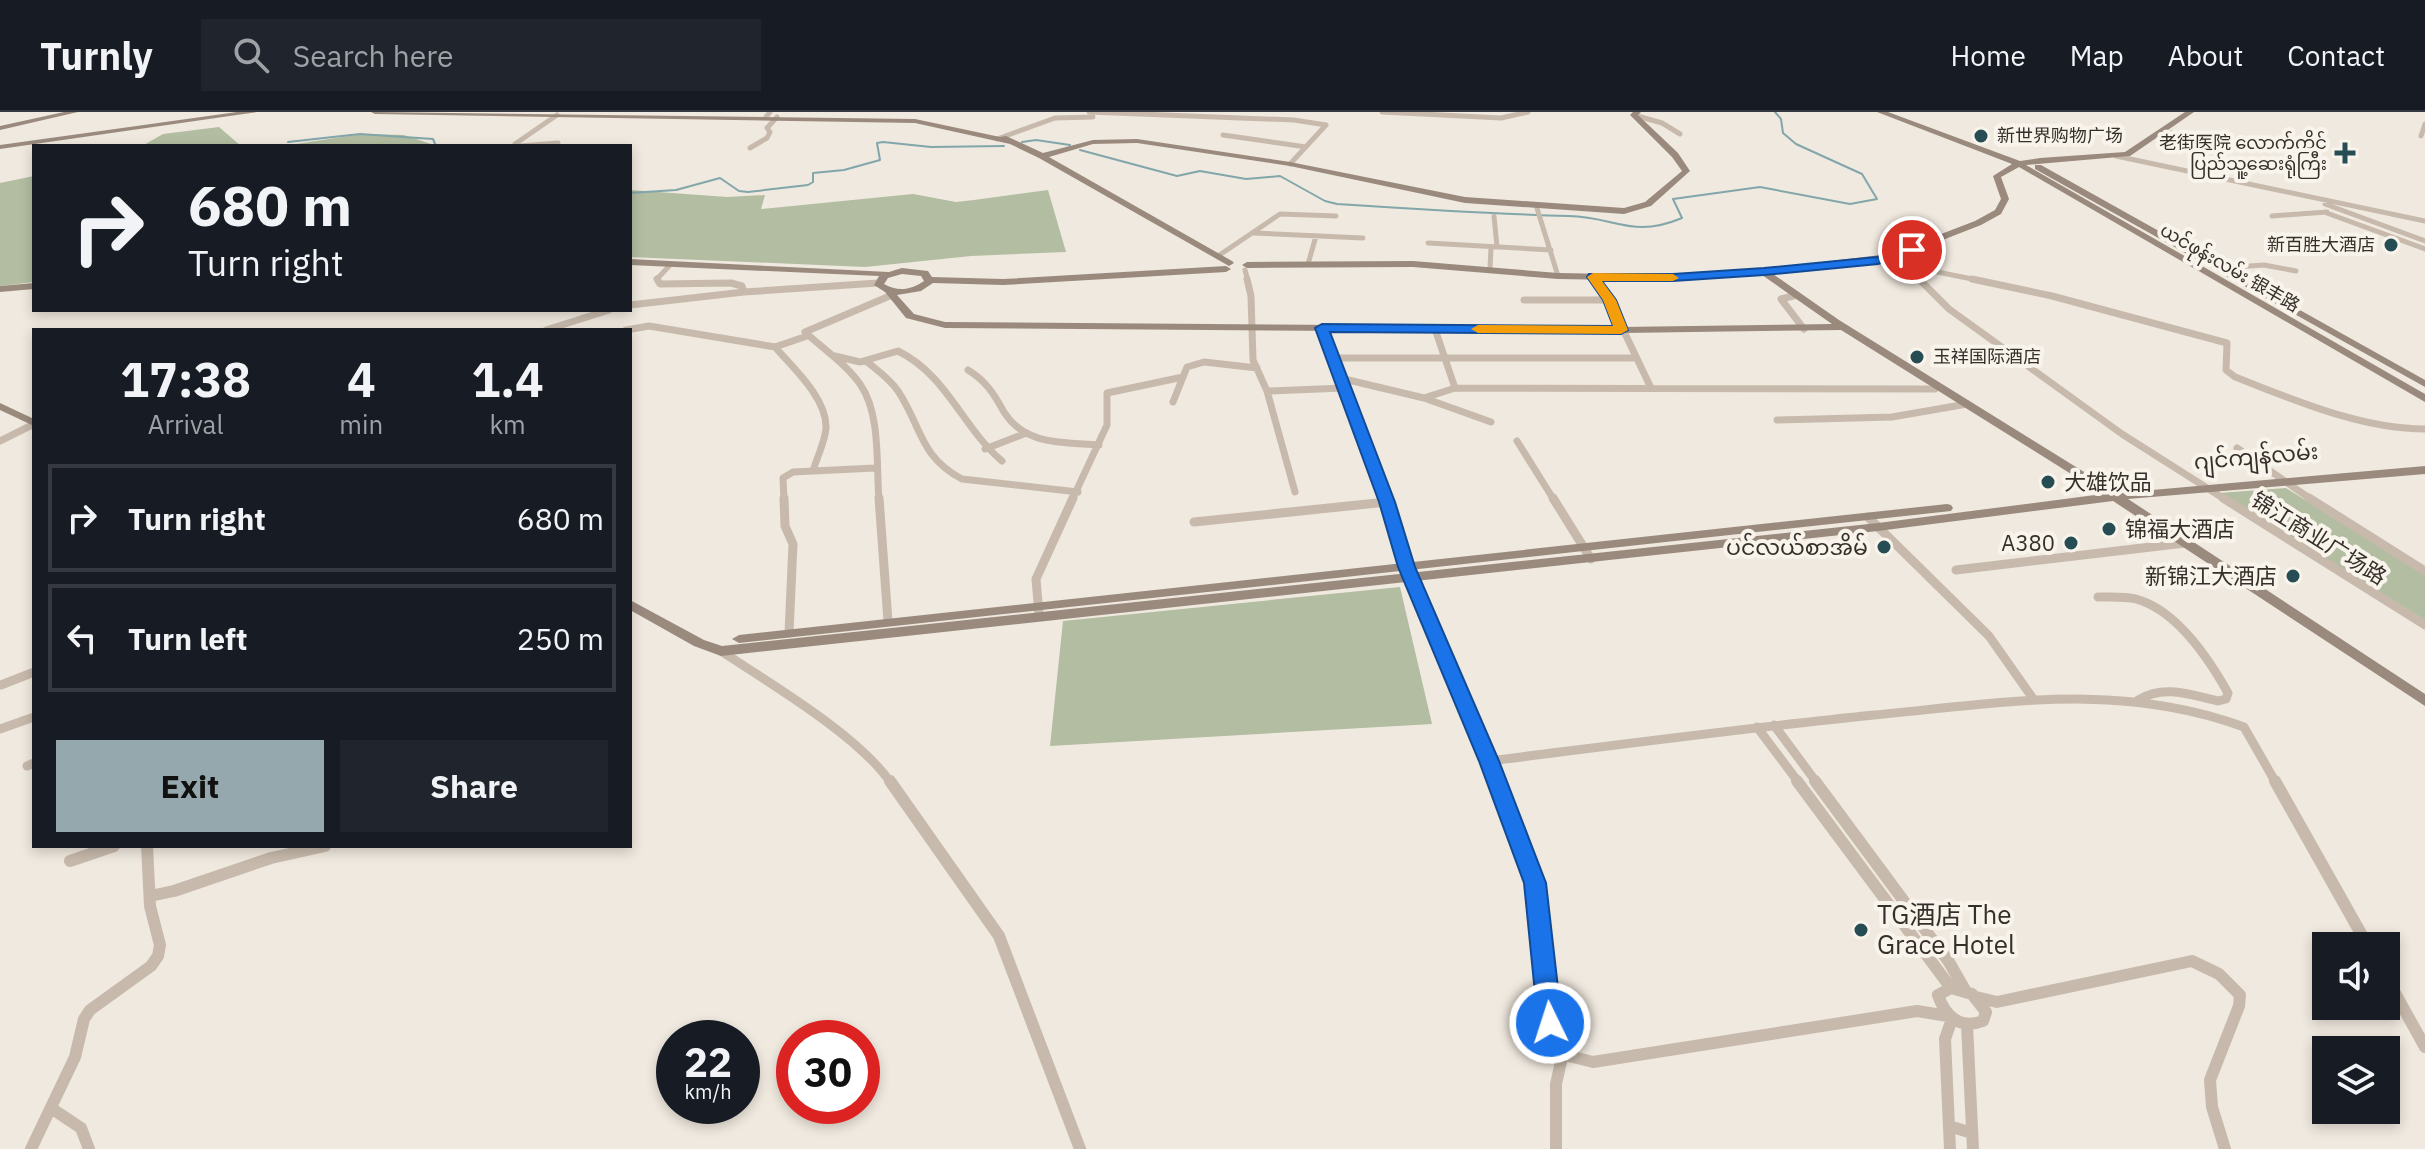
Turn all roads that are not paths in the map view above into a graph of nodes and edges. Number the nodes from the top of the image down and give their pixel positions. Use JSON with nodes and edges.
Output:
{"nodes":[{"id":1,"x":74,"y":112,"type":"edge"},
{"id":2,"x":253,"y":112,"type":"edge"},
{"id":3,"x":375,"y":112,"type":"edge"},
{"id":4,"x":1089,"y":112,"type":"edge"},
{"id":5,"x":1382,"y":112,"type":"edge"},
{"id":6,"x":1528,"y":112,"type":"edge"},
{"id":7,"x":1881,"y":112,"type":"edge"},
{"id":8,"x":1890,"y":112,"type":"edge"},
{"id":9,"x":2190,"y":112,"type":"edge"},
{"id":10,"x":462,"y":113,"type":"edge"},
{"id":11,"x":1635,"y":113,"type":"edge"},
{"id":12,"x":564,"y":114,"type":"edge"},
{"id":13,"x":664,"y":114,"type":"edge"},
{"id":14,"x":774,"y":115,"type":"edge"},
{"id":15,"x":1121,"y":120,"type":"dead end"},
{"id":16,"x":2425,"y":126,"type":"edge"},
{"id":17,"x":0,"y":128,"type":"edge"},
{"id":18,"x":2163,"y":131,"type":"junction"},
{"id":19,"x":1680,"y":134,"type":"dead end"},
{"id":20,"x":1223,"y":135,"type":"dead end"},
{"id":21,"x":2421,"y":136,"type":"dead end"},
{"id":22,"x":998,"y":138,"type":"junction"},
{"id":23,"x":2204,"y":141,"type":"dead end"},
{"id":24,"x":558,"y":143,"type":"dead end"},
{"id":25,"x":515,"y":144,"type":"edge"},
{"id":26,"x":545,"y":144,"type":"edge"},
{"id":27,"x":0,"y":147,"type":"edge"},
{"id":28,"x":1306,"y":147,"type":"junction"},
{"id":29,"x":750,"y":148,"type":"dead end"},
{"id":30,"x":1042,"y":156,"type":"junction"},
{"id":31,"x":2116,"y":156,"type":"junction"},
{"id":32,"x":2023,"y":163,"type":"junction"},
{"id":33,"x":1290,"y":164,"type":"junction"},
{"id":34,"x":2303,"y":195,"type":"junction"},
{"id":35,"x":1536,"y":205,"type":"junction"},
{"id":36,"x":2324,"y":212,"type":"junction"},
{"id":37,"x":2346,"y":212,"type":"junction"},
{"id":38,"x":1336,"y":216,"type":"dead end"},
{"id":39,"x":1494,"y":216,"type":"dead end"},
{"id":40,"x":2272,"y":216,"type":"dead end"},
{"id":41,"x":2425,"y":221,"type":"edge"},
{"id":42,"x":1253,"y":233,"type":"junction"},
{"id":43,"x":1316,"y":236,"type":"junction"},
{"id":44,"x":1363,"y":238,"type":"dead end"},
{"id":45,"x":2425,"y":241,"type":"edge"},
{"id":46,"x":1428,"y":243,"type":"dead end"},
{"id":47,"x":1494,"y":247,"type":"junction"},
{"id":48,"x":2425,"y":249,"type":"edge"},
{"id":49,"x":1551,"y":250,"type":"junction"},
{"id":50,"x":1218,"y":256,"type":"junction"},
{"id":51,"x":1878,"y":260,"type":"junction"},
{"id":52,"x":632,"y":262,"type":"edge"},
{"id":53,"x":671,"y":264,"type":"junction"},
{"id":54,"x":1308,"y":264,"type":"junction"},
{"id":55,"x":1904,"y":265,"type":"junction"},
{"id":56,"x":1228,"y":266,"type":"junction"},
{"id":57,"x":1246,"y":268,"type":"junction"},
{"id":58,"x":2220,"y":268,"type":"junction"},
{"id":59,"x":1490,"y":269,"type":"junction"},
{"id":60,"x":2296,"y":271,"type":"dead end"},
{"id":61,"x":1764,"y":272,"type":"junction"},
{"id":62,"x":887,"y":274,"type":"junction"},
{"id":63,"x":1558,"y":276,"type":"junction"},
{"id":64,"x":1593,"y":277,"type":"junction"},
{"id":65,"x":930,"y":280,"type":"junction"},
{"id":66,"x":878,"y":283,"type":"junction"},
{"id":67,"x":32,"y":286,"type":"edge"},
{"id":68,"x":0,"y":289,"type":"edge"},
{"id":69,"x":744,"y":292,"type":"junction"},
{"id":70,"x":890,"y":293,"type":"junction"},
{"id":71,"x":1797,"y":295,"type":"junction"},
{"id":72,"x":1524,"y":300,"type":"dead end"},
{"id":73,"x":1609,"y":300,"type":"junction"},
{"id":74,"x":632,"y":305,"type":"edge"},
{"id":75,"x":603,"y":312,"type":"edge"},
{"id":76,"x":1840,"y":325,"type":"junction"},
{"id":77,"x":552,"y":328,"type":"edge"},
{"id":78,"x":1251,"y":328,"type":"junction"},
{"id":79,"x":1322,"y":328,"type":"junction"},
{"id":80,"x":632,"y":329,"type":"edge"},
{"id":81,"x":1435,"y":329,"type":"junction"},
{"id":82,"x":1804,"y":329,"type":"junction"},
{"id":83,"x":1621,"y":330,"type":"junction"},
{"id":84,"x":807,"y":336,"type":"junction"},
{"id":85,"x":775,"y":347,"type":"junction"},
{"id":86,"x":832,"y":355,"type":"junction"},
{"id":87,"x":1331,"y":358,"type":"junction"},
{"id":88,"x":1636,"y":358,"type":"junction"},
{"id":89,"x":1445,"y":359,"type":"junction"},
{"id":90,"x":866,"y":361,"type":"junction"},
{"id":91,"x":1257,"y":368,"type":"junction"},
{"id":92,"x":968,"y":370,"type":"dead end"},
{"id":93,"x":1183,"y":377,"type":"junction"},
{"id":94,"x":1340,"y":378,"type":"junction"},
{"id":95,"x":2425,"y":384,"type":"edge"},
{"id":96,"x":1344,"y":388,"type":"junction"},
{"id":97,"x":1455,"y":388,"type":"junction"},
{"id":98,"x":1651,"y":388,"type":"junction"},
{"id":99,"x":1935,"y":389,"type":"junction"},
{"id":100,"x":1267,"y":391,"type":"junction"},
{"id":101,"x":1424,"y":398,"type":"junction"},
{"id":102,"x":2425,"y":399,"type":"edge"},
{"id":103,"x":1173,"y":402,"type":"dead end"},
{"id":104,"x":1964,"y":405,"type":"junction"},
{"id":105,"x":0,"y":406,"type":"edge"},
{"id":106,"x":32,"y":420,"type":"edge"},
{"id":107,"x":1777,"y":420,"type":"dead end"},
{"id":108,"x":1491,"y":422,"type":"dead end"},
{"id":109,"x":2425,"y":429,"type":"edge"},
{"id":110,"x":1024,"y":434,"type":"junction"},
{"id":111,"x":0,"y":441,"type":"edge"},
{"id":112,"x":1517,"y":441,"type":"dead end"},
{"id":113,"x":1099,"y":445,"type":"junction"},
{"id":114,"x":2237,"y":448,"type":"dead end"},
{"id":115,"x":985,"y":449,"type":"junction"},
{"id":116,"x":2425,"y":460,"type":"edge"},
{"id":117,"x":1002,"y":461,"type":"dead end"},
{"id":118,"x":875,"y":468,"type":"junction"},
{"id":119,"x":2330,"y":469,"type":"junction"},
{"id":120,"x":2425,"y":470,"type":"edge"},
{"id":121,"x":813,"y":471,"type":"junction"},
{"id":122,"x":2273,"y":474,"type":"junction"},
{"id":123,"x":2343,"y":477,"type":"junction"},
{"id":124,"x":2284,"y":482,"type":"junction"},
{"id":125,"x":2200,"y":485,"type":"junction"},
{"id":126,"x":1078,"y":492,"type":"junction"},
{"id":127,"x":1295,"y":492,"type":"dead end"},
{"id":128,"x":2103,"y":494,"type":"junction"},
{"id":129,"x":1387,"y":502,"type":"junction"},
{"id":130,"x":1194,"y":522,"type":"dead end"},
{"id":131,"x":1873,"y":522,"type":"junction"},
{"id":132,"x":2179,"y":544,"type":"junction"},
{"id":133,"x":1588,"y":554,"type":"junction"},
{"id":134,"x":1956,"y":570,"type":"dead end"},
{"id":135,"x":2425,"y":571,"type":"edge"},
{"id":136,"x":1409,"y":572,"type":"junction"},
{"id":137,"x":2098,"y":597,"type":"dead end"},
{"id":138,"x":632,"y":605,"type":"edge"},
{"id":139,"x":1038,"y":611,"type":"junction"},
{"id":140,"x":888,"y":621,"type":"junction"},
{"id":141,"x":2425,"y":625,"type":"edge"},
{"id":142,"x":789,"y":633,"type":"junction"},
{"id":143,"x":699,"y":643,"type":"junction"},
{"id":144,"x":721,"y":651,"type":"junction"},
{"id":145,"x":32,"y":673,"type":"edge"},
{"id":146,"x":1,"y":685,"type":"edge"},
{"id":147,"x":2034,"y":700,"type":"junction"},
{"id":148,"x":2138,"y":700,"type":"junction"},
{"id":149,"x":2425,"y":701,"type":"edge"},
{"id":150,"x":2425,"y":713,"type":"edge"},
{"id":151,"x":32,"y":718,"type":"edge"},
{"id":152,"x":1774,"y":725,"type":"junction"},
{"id":153,"x":1757,"y":727,"type":"junction"},
{"id":154,"x":0,"y":729,"type":"edge"},
{"id":155,"x":1489,"y":761,"type":"junction"},
{"id":156,"x":108,"y":848,"type":"edge"},
{"id":157,"x":147,"y":848,"type":"edge"},
{"id":158,"x":316,"y":848,"type":"edge"},
{"id":159,"x":70,"y":861,"type":"dead end"},
{"id":160,"x":150,"y":896,"type":"junction"},
{"id":161,"x":2360,"y":932,"type":"edge"},
{"id":162,"x":1951,"y":988,"type":"junction"},
{"id":163,"x":1970,"y":994,"type":"junction"},
{"id":164,"x":1938,"y":1000,"type":"junction"},
{"id":165,"x":1997,"y":1002,"type":"junction"},
{"id":166,"x":2400,"y":1002,"type":"edge"},
{"id":167,"x":1917,"y":1011,"type":"junction"},
{"id":168,"x":1986,"y":1012,"type":"junction"},
{"id":169,"x":1950,"y":1017,"type":"junction"},
{"id":170,"x":1967,"y":1025,"type":"junction"},
{"id":171,"x":2425,"y":1047,"type":"edge"},
{"id":172,"x":1563,"y":1053,"type":"junction"},
{"id":173,"x":51,"y":1108,"type":"junction"},
{"id":174,"x":1949,"y":1126,"type":"junction"},
{"id":175,"x":1972,"y":1133,"type":"junction"},
{"id":176,"x":31,"y":1149,"type":"edge"},
{"id":177,"x":89,"y":1149,"type":"edge"},
{"id":178,"x":1080,"y":1149,"type":"edge"},
{"id":179,"x":1556,"y":1149,"type":"edge"},
{"id":180,"x":1950,"y":1149,"type":"edge"},
{"id":181,"x":1973,"y":1149,"type":"edge"},
{"id":182,"x":2225,"y":1149,"type":"edge"}],
"edges":[{"from":1,"to":17,"type":"main road"},
{"from":2,"to":27,"type":"main road"},
{"from":3,"to":10,"type":"main road"},
{"from":4,"to":28,"type":"street"},
{"from":5,"to":6,"type":"street"},
{"from":7,"to":32,"type":"main road"},
{"from":8,"to":32,"type":"main road"},
{"from":9,"to":18,"type":"main road"},
{"from":10,"to":12,"type":"main road"},
{"from":11,"to":19,"type":"street"},
{"from":11,"to":35,"type":"main road"},
{"from":12,"to":13,"type":"main road"},
{"from":12,"to":25,"type":"street"},
{"from":13,"to":14,"type":"main road"},
{"from":14,"to":22,"type":"main road"},
{"from":14,"to":29,"type":"street"},
{"from":15,"to":22,"type":"street"},
{"from":16,"to":21,"type":"street"},
{"from":18,"to":23,"type":"street"},
{"from":18,"to":31,"type":"main road"},
{"from":20,"to":28,"type":"street"},
{"from":22,"to":30,"type":"main road"},
{"from":24,"to":26,"type":"street"},
{"from":28,"to":33,"type":"street"},
{"from":30,"to":33,"type":"main road"},
{"from":30,"to":50,"type":"main road"},
{"from":31,"to":32,"type":"main road"},
{"from":31,"to":34,"type":"street"},
{"from":32,"to":51,"type":"main road"},
{"from":32,"to":58,"type":"main road","name":"ယင်ဖုန်းလမ်း 银丰路"},
{"from":32,"to":102,"type":"main road","name":"ယင်ဖုန်းလမ်း 银丰路"},
{"from":33,"to":35,"type":"main road"},
{"from":34,"to":37,"type":"street"},
{"from":34,"to":41,"type":"street"},
{"from":35,"to":49,"type":"street"},
{"from":36,"to":37,"type":"street"},
{"from":36,"to":40,"type":"street"},
{"from":36,"to":48,"type":"street"},
{"from":37,"to":45,"type":"street"},
{"from":38,"to":42,"type":"street"},
{"from":39,"to":47,"type":"street"},
{"from":42,"to":43,"type":"street"},
{"from":42,"to":50,"type":"street"},
{"from":43,"to":44,"type":"street"},
{"from":43,"to":54,"type":"street"},
{"from":46,"to":47,"type":"street"},
{"from":47,"to":49,"type":"street"},
{"from":47,"to":59,"type":"street"},
{"from":49,"to":63,"type":"street"},
{"from":50,"to":56,"type":"main road"},
{"from":51,"to":55,"type":"street"},
{"from":51,"to":61,"type":"main road"},
{"from":52,"to":53,"type":"main road"},
{"from":53,"to":62,"type":"main road"},
{"from":53,"to":69,"type":"street"},
{"from":54,"to":57,"type":"main road"},
{"from":54,"to":59,"type":"main road"},
{"from":55,"to":109,"type":"street"},
{"from":55,"to":125,"type":"street","name":"锦江商业广场路"},
{"from":56,"to":57,"type":"main road"},
{"from":56,"to":65,"type":"main road"},
{"from":57,"to":78,"type":"street"},
{"from":58,"to":60,"type":"street"},
{"from":58,"to":95,"type":"main road","name":"ယင်ဖုန်းလမ်း 银丰路"},
{"from":59,"to":63,"type":"main road"},
{"from":61,"to":64,"type":"main road"},
{"from":61,"to":71,"type":"main road"},
{"from":62,"to":65,"type":"main road"},
{"from":62,"to":66,"type":"main road"},
{"from":63,"to":64,"type":"main road"},
{"from":64,"to":73,"type":"street"},
{"from":65,"to":70,"type":"main road"},
{"from":66,"to":69,"type":"street"},
{"from":66,"to":70,"type":"main road"},
{"from":67,"to":68,"type":"main road"},
{"from":69,"to":74,"type":"street"},
{"from":70,"to":78,"type":"main road"},
{"from":70,"to":84,"type":"street"},
{"from":71,"to":76,"type":"main road"},
{"from":71,"to":82,"type":"street"},
{"from":72,"to":73,"type":"street"},
{"from":73,"to":83,"type":"street"},
{"from":75,"to":77,"type":"street"},
{"from":76,"to":82,"type":"main road"},
{"from":76,"to":99,"type":"main road"},
{"from":76,"to":104,"type":"main road"},
{"from":78,"to":79,"type":"main road"},
{"from":78,"to":91,"type":"street"},
{"from":79,"to":81,"type":"main road"},
{"from":79,"to":87,"type":"street"},
{"from":80,"to":85,"type":"street"},
{"from":81,"to":83,"type":"main road"},
{"from":81,"to":89,"type":"street"},
{"from":82,"to":83,"type":"main road"},
{"from":83,"to":88,"type":"street"},
{"from":84,"to":85,"type":"street"},
{"from":84,"to":86,"type":"street"},
{"from":85,"to":121,"type":"street"},
{"from":86,"to":90,"type":"street"},
{"from":86,"to":118,"type":"street"},
{"from":87,"to":89,"type":"street"},
{"from":87,"to":94,"type":"street"},
{"from":88,"to":89,"type":"street"},
{"from":88,"to":98,"type":"street"},
{"from":89,"to":97,"type":"street"},
{"from":90,"to":115,"type":"street"},
{"from":90,"to":126,"type":"street"},
{"from":91,"to":93,"type":"street"},
{"from":91,"to":100,"type":"street"},
{"from":92,"to":110,"type":"street"},
{"from":93,"to":103,"type":"street"},
{"from":93,"to":113,"type":"street"},
{"from":94,"to":96,"type":"street"},
{"from":94,"to":101,"type":"street"},
{"from":96,"to":100,"type":"street"},
{"from":96,"to":129,"type":"street"},
{"from":97,"to":98,"type":"street"},
{"from":97,"to":101,"type":"street"},
{"from":98,"to":99,"type":"street"},
{"from":99,"to":104,"type":"main road"},
{"from":100,"to":127,"type":"street"},
{"from":101,"to":108,"type":"street"},
{"from":104,"to":107,"type":"street"},
{"from":104,"to":128,"type":"main road"},
{"from":105,"to":106,"type":"main road"},
{"from":106,"to":111,"type":"street"},
{"from":110,"to":113,"type":"street"},
{"from":110,"to":115,"type":"street"},
{"from":112,"to":133,"type":"street"},
{"from":113,"to":126,"type":"street"},
{"from":114,"to":122,"type":"street"},
{"from":115,"to":117,"type":"street"},
{"from":116,"to":119,"type":"main road","name":"ဂျင်ကျန်လမ်း"},
{"from":118,"to":121,"type":"street"},
{"from":118,"to":140,"type":"street"},
{"from":119,"to":122,"type":"main road","name":"ဂျင်ကျန်လမ်း"},
{"from":119,"to":123,"type":"main road"},
{"from":120,"to":123,"type":"main road","name":"ဂျင်ကျန်လမ်း"},
{"from":121,"to":142,"type":"street"},
{"from":122,"to":124,"type":"street"},
{"from":122,"to":125,"type":"main road","name":"ဂျင်ကျန်လမ်း"},
{"from":123,"to":124,"type":"main road","name":"ဂျင်ကျန်လမ်း"},
{"from":124,"to":125,"type":"main road","name":"ဂျင်ကျန်လမ်း"},
{"from":124,"to":135,"type":"street"},
{"from":125,"to":128,"type":"main road","name":"ဂျင်ကျန်လမ်း"},
{"from":125,"to":141,"type":"street","name":"锦江商业广场路"},
{"from":126,"to":139,"type":"street"},
{"from":128,"to":131,"type":"main road","name":"ဂျင်ကျန်လမ်း"},
{"from":128,"to":132,"type":"main road"},
{"from":129,"to":130,"type":"street"},
{"from":129,"to":136,"type":"street"},
{"from":131,"to":133,"type":"main road","name":"ဂျင်ကျန်လမ်း"},
{"from":131,"to":147,"type":"street"},
{"from":132,"to":134,"type":"street"},
{"from":132,"to":149,"type":"main road"},
{"from":132,"to":150,"type":"main road"},
{"from":133,"to":136,"type":"main road","name":"ဂျင်ကျန်လမ်း"},
{"from":136,"to":139,"type":"main road","name":"ဂျင်ကျန်လမ်း"},
{"from":136,"to":155,"type":"street"},
{"from":137,"to":148,"type":"street"},
{"from":138,"to":143,"type":"main road"},
{"from":139,"to":140,"type":"main road"},
{"from":139,"to":144,"type":"main road"},
{"from":140,"to":142,"type":"main road"},
{"from":142,"to":143,"type":"main road"},
{"from":143,"to":144,"type":"main road"},
{"from":144,"to":178,"type":"street"},
{"from":145,"to":146,"type":"street"},
{"from":147,"to":148,"type":"street"},
{"from":147,"to":152,"type":"street"},
{"from":148,"to":161,"type":"street"},
{"from":151,"to":154,"type":"street"},
{"from":152,"to":153,"type":"street"},
{"from":152,"to":163,"type":"street"},
{"from":153,"to":155,"type":"street"},
{"from":153,"to":162,"type":"street"},
{"from":155,"to":172,"type":"street"},
{"from":156,"to":159,"type":"street"},
{"from":157,"to":160,"type":"street"},
{"from":158,"to":160,"type":"street"},
{"from":160,"to":173,"type":"street"},
{"from":162,"to":163,"type":"street"},
{"from":162,"to":164,"type":"street"},
{"from":163,"to":165,"type":"street"},
{"from":163,"to":168,"type":"street"},
{"from":164,"to":167,"type":"street"},
{"from":164,"to":169,"type":"street"},
{"from":165,"to":168,"type":"street"},
{"from":165,"to":182,"type":"street"},
{"from":166,"to":171,"type":"street"},
{"from":167,"to":169,"type":"street"},
{"from":167,"to":172,"type":"street"},
{"from":168,"to":170,"type":"street"},
{"from":169,"to":170,"type":"street"},
{"from":169,"to":174,"type":"street"},
{"from":170,"to":175,"type":"street"},
{"from":172,"to":179,"type":"street"},
{"from":173,"to":176,"type":"street"},
{"from":173,"to":177,"type":"street"},
{"from":174,"to":175,"type":"street"},
{"from":174,"to":180,"type":"street"},
{"from":175,"to":181,"type":"street"}]}
